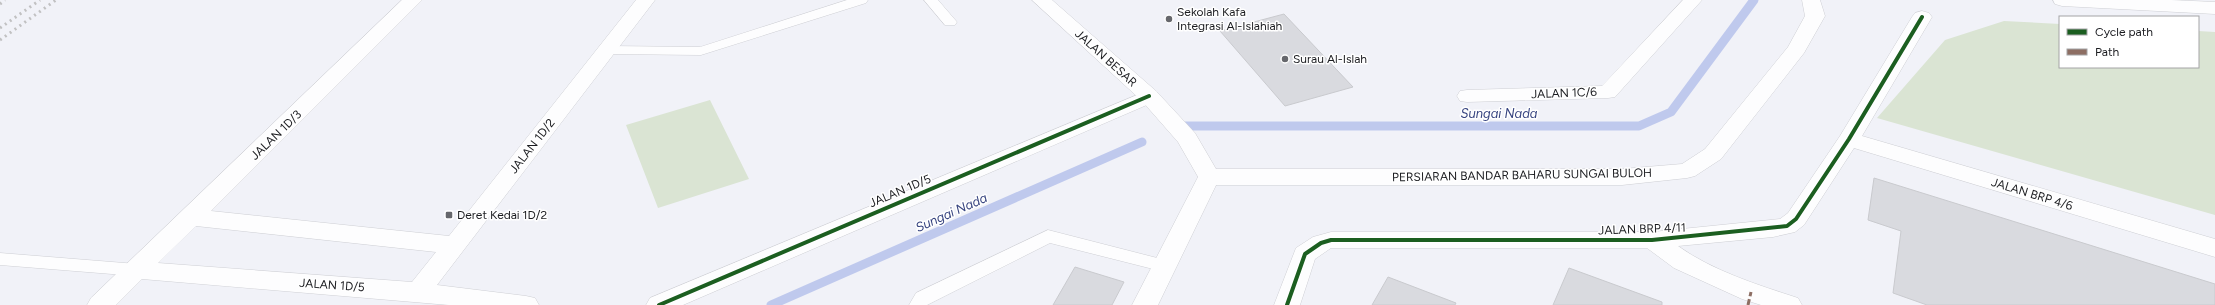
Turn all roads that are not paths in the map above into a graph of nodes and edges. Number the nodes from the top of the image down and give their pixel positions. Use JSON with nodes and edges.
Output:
{"nodes":[{"id":1,"x":413,"y":0,"type":"edge"},
{"id":2,"x":646,"y":0,"type":"edge"},
{"id":3,"x":861,"y":0,"type":"edge"},
{"id":4,"x":930,"y":0,"type":"edge"},
{"id":5,"x":1041,"y":0,"type":"edge"},
{"id":6,"x":1693,"y":0,"type":"edge"},
{"id":7,"x":1811,"y":0,"type":"edge"},
{"id":8,"x":2062,"y":0,"type":"edge"},
{"id":9,"x":2124,"y":2,"type":"edge"},
{"id":10,"x":2215,"y":8,"type":"edge"},
{"id":11,"x":1922,"y":17,"type":"dead end"},
{"id":12,"x":950,"y":22,"type":"dead end"},
{"id":13,"x":607,"y":50,"type":"junction"},
{"id":14,"x":1149,"y":96,"type":"junction"},
{"id":15,"x":1467,"y":96,"type":"dead end"},
{"id":16,"x":1849,"y":139,"type":"junction"},
{"id":17,"x":1209,"y":177,"type":"junction"},
{"id":18,"x":192,"y":217,"type":"junction"},
{"id":19,"x":1652,"y":240,"type":"junction"},
{"id":20,"x":455,"y":245,"type":"junction"},
{"id":21,"x":2215,"y":248,"type":"edge"},
{"id":22,"x":0,"y":259,"type":"edge"},
{"id":23,"x":1165,"y":266,"type":"junction"},
{"id":24,"x":138,"y":270,"type":"junction"},
{"id":25,"x":418,"y":292,"type":"junction"},
{"id":26,"x":100,"y":305,"type":"edge"},
{"id":27,"x":526,"y":305,"type":"edge"},
{"id":28,"x":659,"y":305,"type":"edge"},
{"id":29,"x":918,"y":305,"type":"edge"},
{"id":30,"x":1145,"y":305,"type":"edge"},
{"id":31,"x":1287,"y":305,"type":"edge"},
{"id":32,"x":1789,"y":305,"type":"edge"}],
"edges":[{"from":1,"to":18,"type":"street","name":"JALAN 1D/3"},
{"from":2,"to":13,"type":"street","name":"JALAN 1D/2"},
{"from":3,"to":13,"type":"lane"},
{"from":4,"to":12,"type":"lane"},
{"from":5,"to":14,"type":"street","name":"JALAN BESAR"},
{"from":6,"to":15,"type":"street","name":"JALAN 1C/6"},
{"from":7,"to":17,"type":"street","name":"PERSIARAN BANDAR BAHARU SUNGAI BULOH"},
{"from":8,"to":9,"type":"street"},
{"from":9,"to":10,"type":"street"},
{"from":11,"to":16,"type":"street","name":"JALAN BRP 4/11"},
{"from":13,"to":20,"type":"street","name":"JALAN 1D/2"},
{"from":14,"to":17,"type":"street","name":"JALAN BESAR"},
{"from":14,"to":28,"type":"street","name":"JALAN 1D/5"},
{"from":16,"to":19,"type":"street","name":"JALAN BRP 4/11"},
{"from":16,"to":21,"type":"street","name":"JALAN BRP 4/6"},
{"from":17,"to":23,"type":"street"},
{"from":18,"to":20,"type":"street"},
{"from":18,"to":24,"type":"street","name":"JALAN 1D/3"},
{"from":19,"to":31,"type":"street","name":"JALAN BRP 4/11"},
{"from":19,"to":32,"type":"street"},
{"from":20,"to":25,"type":"street","name":"JALAN 1D/2"},
{"from":22,"to":24,"type":"lane"},
{"from":23,"to":29,"type":"lane"},
{"from":23,"to":30,"type":"street"},
{"from":24,"to":25,"type":"street","name":"JALAN 1D/5"},
{"from":24,"to":26,"type":"street","name":"JALAN 1D/3"},
{"from":25,"to":27,"type":"street","name":"JALAN 1D/5"}]}
